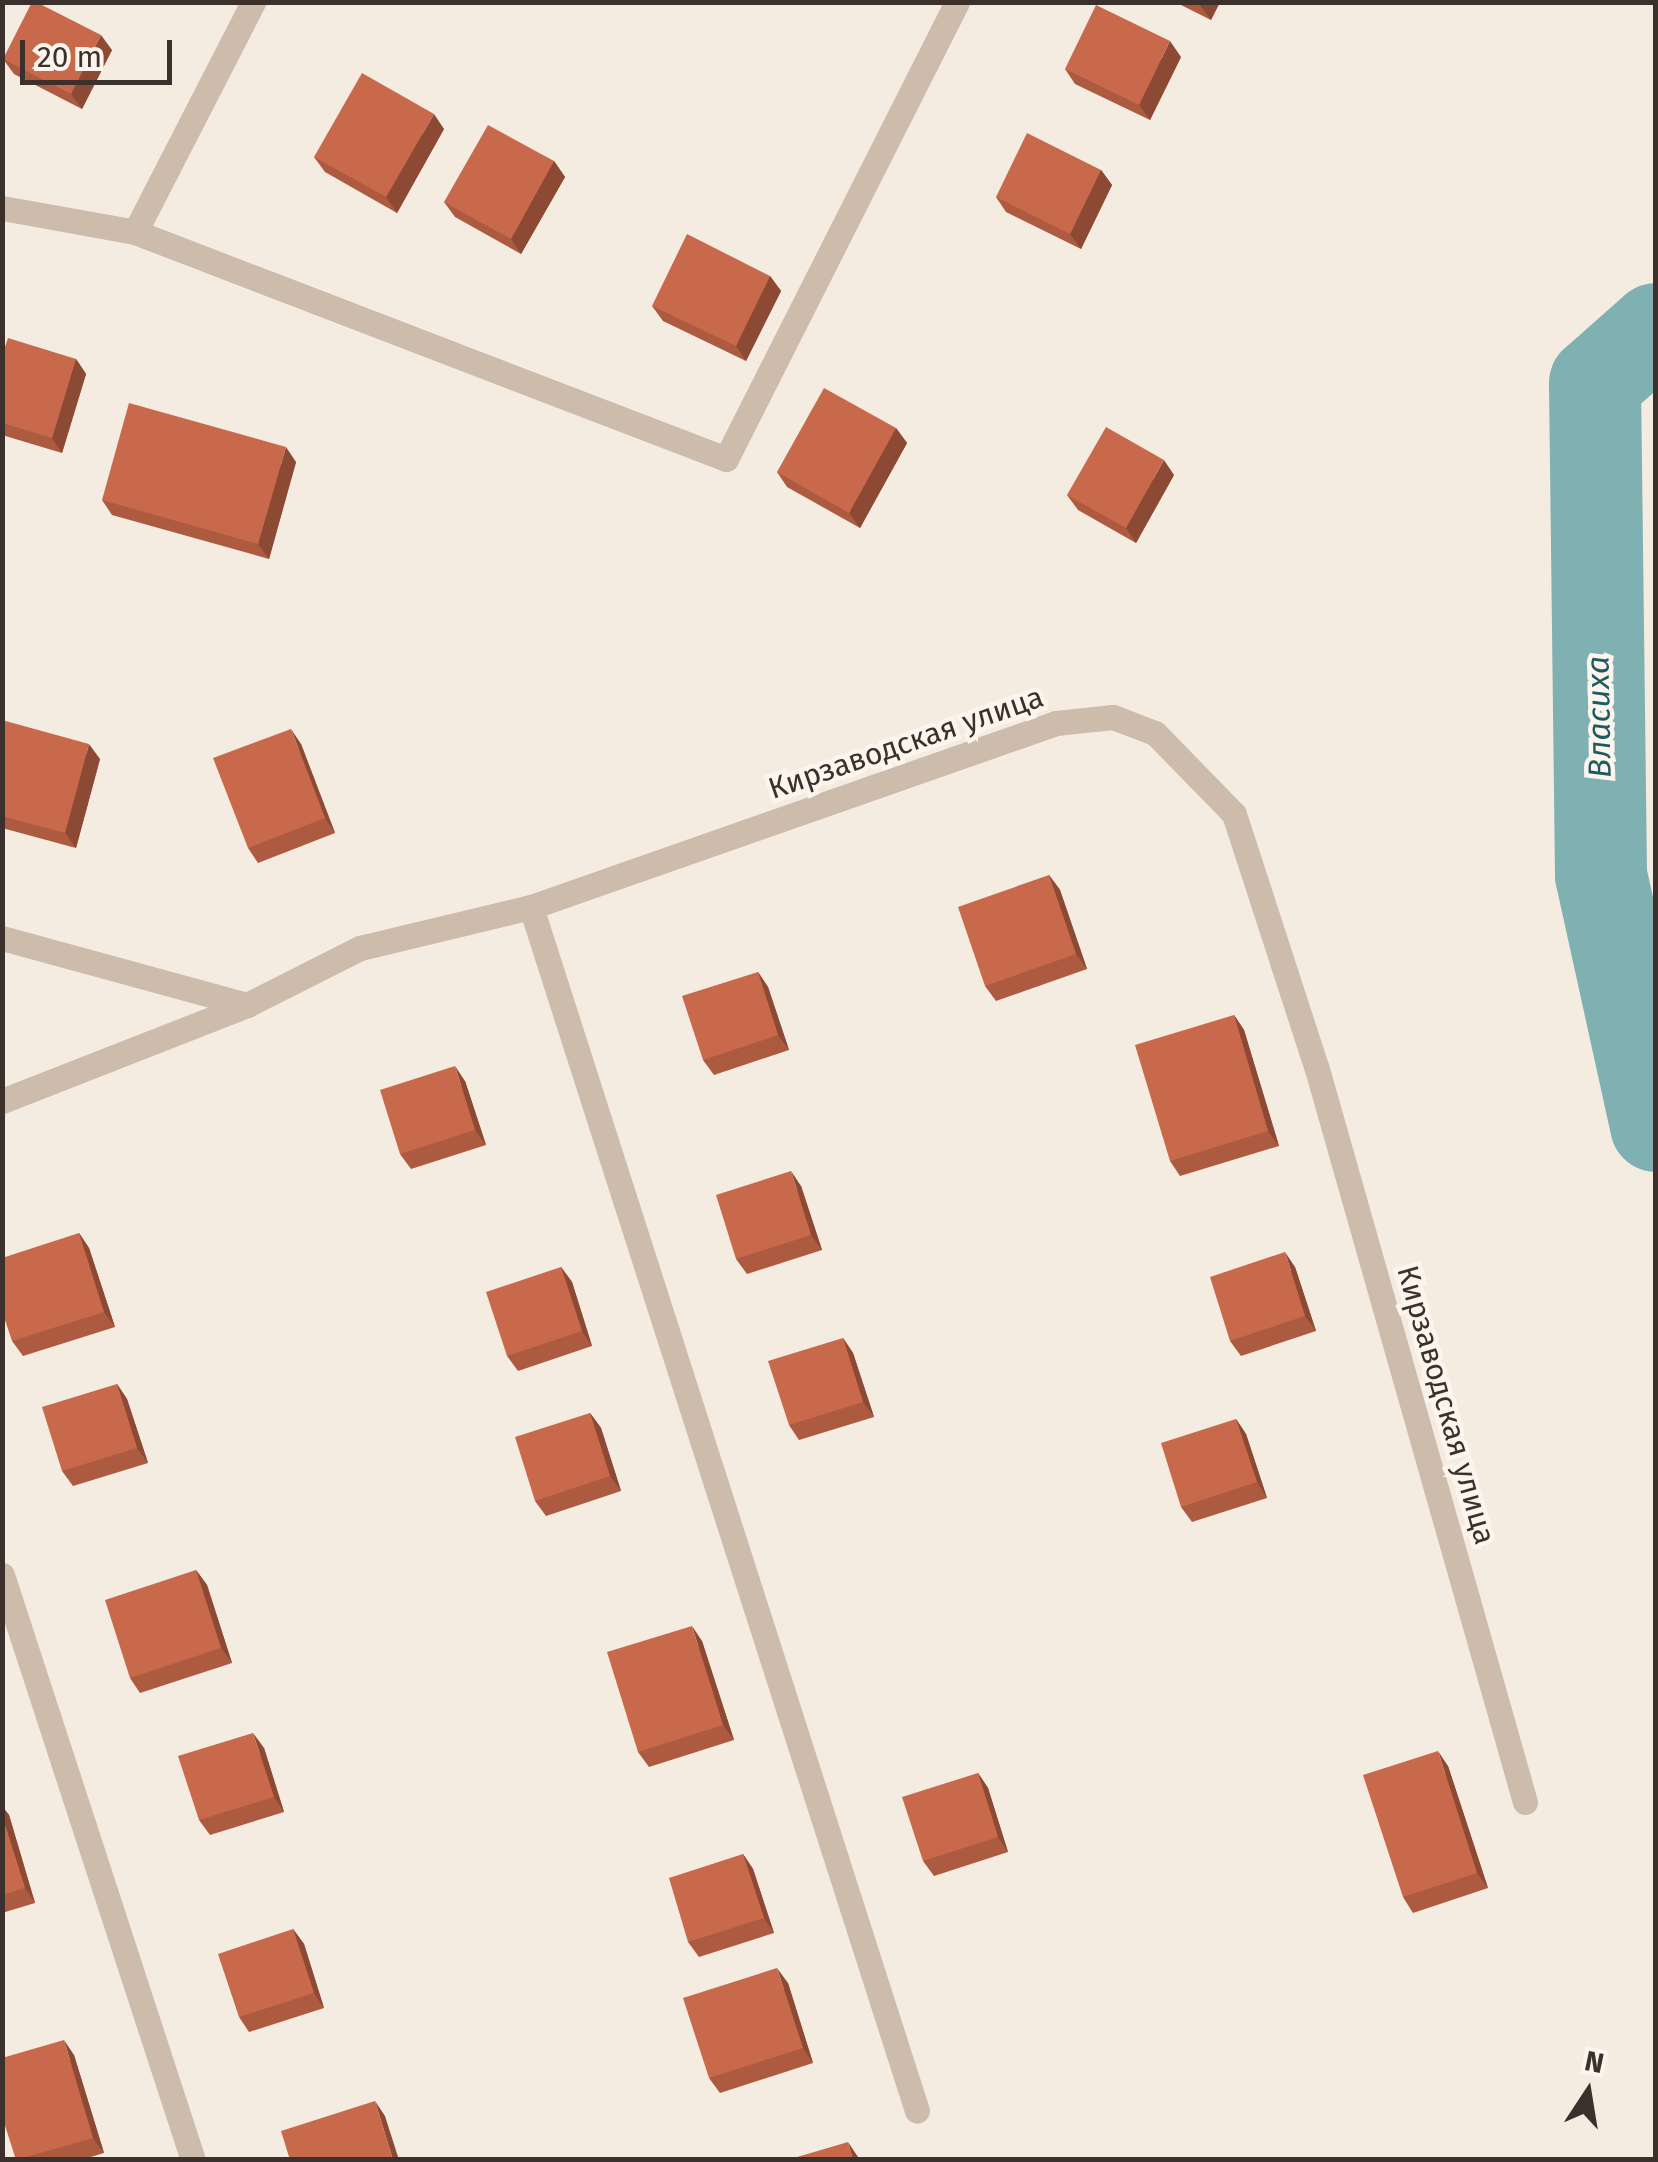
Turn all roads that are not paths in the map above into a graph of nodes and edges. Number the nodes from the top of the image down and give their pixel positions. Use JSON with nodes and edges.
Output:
{"nodes":[{"id":1,"x":253,"y":2,"type":"edge"},
{"id":2,"x":957,"y":2,"type":"edge"},
{"id":3,"x":2,"y":208,"type":"edge"},
{"id":4,"x":135,"y":232,"type":"junction"},
{"id":5,"x":532,"y":908,"type":"junction"},
{"id":6,"x":2,"y":938,"type":"edge"},
{"id":7,"x":246,"y":1005,"type":"junction"},
{"id":8,"x":2,"y":1101,"type":"edge"},
{"id":9,"x":2,"y":1575,"type":"edge"},
{"id":10,"x":1525,"y":1802,"type":"dead end"},
{"id":11,"x":917,"y":2112,"type":"dead end"},
{"id":12,"x":193,"y":2160,"type":"edge"}],
"edges":[{"from":1,"to":4,"type":"street"},
{"from":2,"to":4,"type":"street"},
{"from":3,"to":4,"type":"street"},
{"from":5,"to":7,"type":"street","name":"Кирзаводская улица"},
{"from":5,"to":10,"type":"street","name":"Кирзаводская улица"},
{"from":5,"to":11,"type":"street"},
{"from":6,"to":7,"type":"street"},
{"from":7,"to":8,"type":"street","name":"Кирзаводская улица"},
{"from":9,"to":12,"type":"street"}]}
